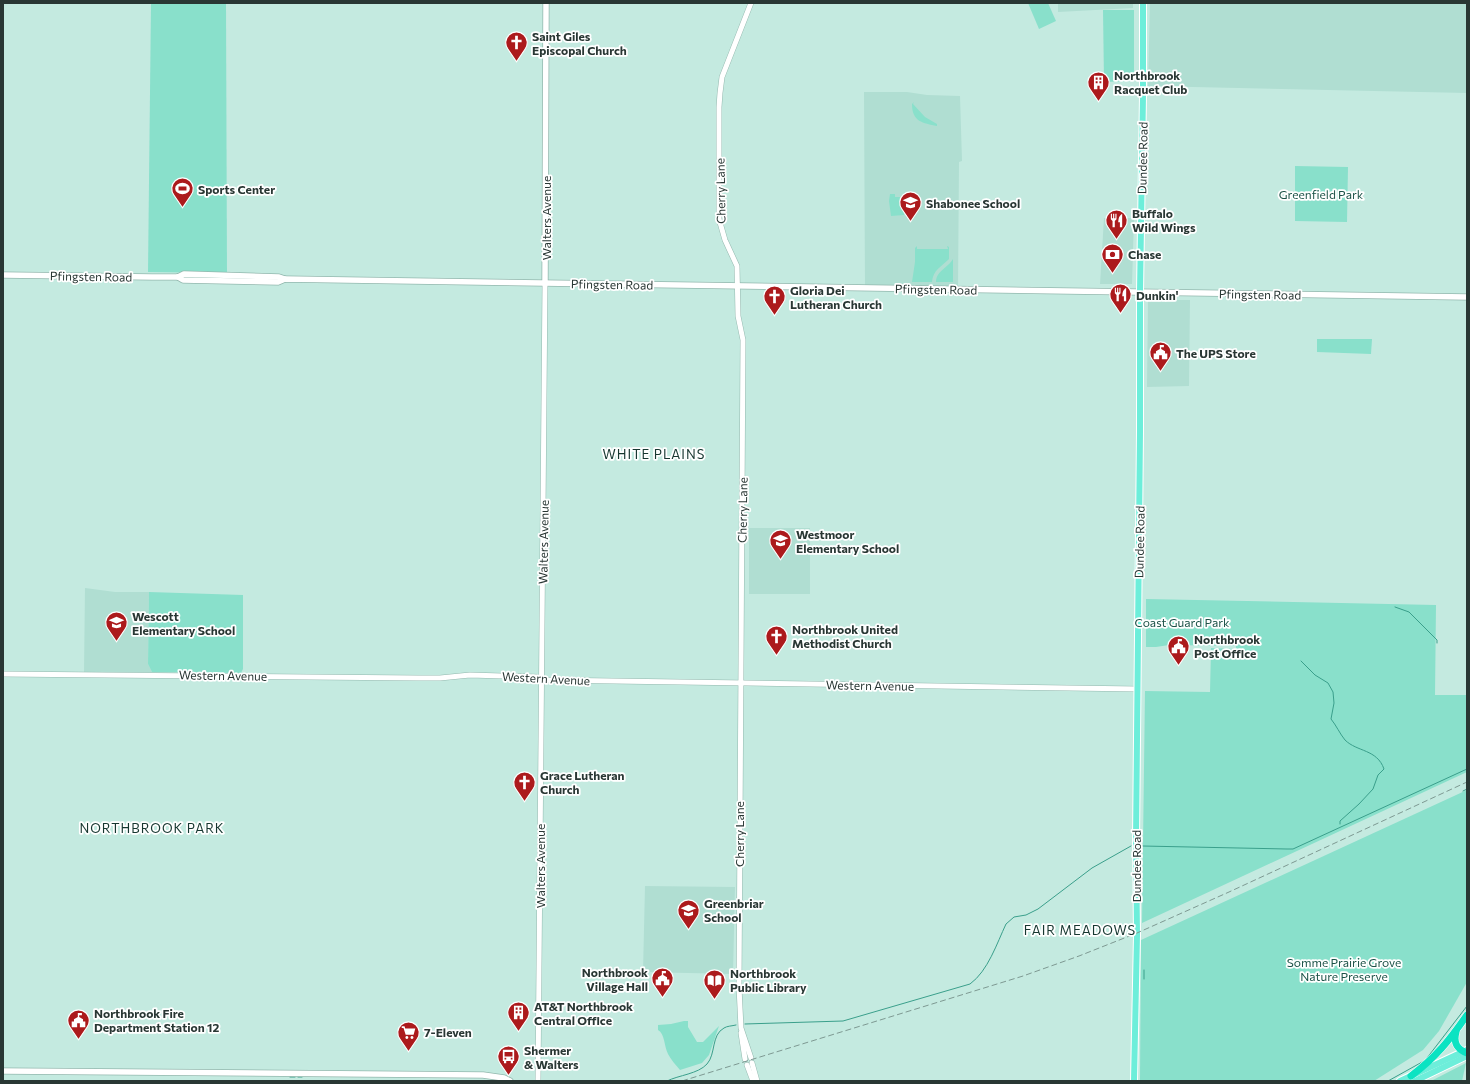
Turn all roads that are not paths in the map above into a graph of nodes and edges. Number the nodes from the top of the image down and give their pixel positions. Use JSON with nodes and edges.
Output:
{"nodes":[{"id":1,"x":546,"y":3,"type":"edge"},
{"id":2,"x":751,"y":3,"type":"edge"},
{"id":3,"x":1143,"y":3,"type":"edge"},
{"id":4,"x":3,"y":275,"type":"edge"},
{"id":5,"x":546,"y":283,"type":"junction"},
{"id":6,"x":738,"y":286,"type":"junction"},
{"id":7,"x":1140,"y":292,"type":"junction"},
{"id":8,"x":1467,"y":297,"type":"edge"},
{"id":9,"x":3,"y":674,"type":"edge"},
{"id":10,"x":542,"y":678,"type":"junction"},
{"id":11,"x":740,"y":683,"type":"junction"},
{"id":12,"x":1138,"y":689,"type":"junction"},
{"id":13,"x":1467,"y":1015,"type":"edge"},
{"id":14,"x":1457,"y":1030,"type":"junction"},
{"id":15,"x":1466,"y":1053,"type":"edge"},
{"id":16,"x":749,"y":1061,"type":"junction"},
{"id":17,"x":3,"y":1071,"type":"edge"},
{"id":18,"x":1413,"y":1078,"type":"edge"},
{"id":19,"x":510,"y":1081,"type":"edge"},
{"id":20,"x":538,"y":1081,"type":"edge"},
{"id":21,"x":753,"y":1081,"type":"edge"},
{"id":22,"x":757,"y":1081,"type":"edge"},
{"id":23,"x":1134,"y":1081,"type":"edge"},
{"id":24,"x":1400,"y":1081,"type":"edge"}],
"edges":[{"from":1,"to":5,"type":"main road","name":"Walters Avenue"},
{"from":2,"to":6,"type":"street","name":"Cherry Lane"},
{"from":3,"to":7,"type":"main road","name":"Dundee Road"},
{"from":4,"to":5,"type":"main road","name":"Pfingsten Road"},
{"from":5,"to":6,"type":"main road","name":"Pfingsten Road"},
{"from":5,"to":10,"type":"street","name":"Walters Avenue"},
{"from":6,"to":7,"type":"main road","name":"Pfingsten Road"},
{"from":6,"to":11,"type":"street","name":"Cherry Lane"},
{"from":7,"to":8,"type":"main road","name":"Pfingsten Road"},
{"from":7,"to":12,"type":"main road","name":"Dundee Road"},
{"from":9,"to":10,"type":"street","name":"Western Avenue"},
{"from":10,"to":11,"type":"street","name":"Western Avenue"},
{"from":10,"to":20,"type":"street","name":"Walters Avenue"},
{"from":11,"to":12,"type":"street","name":"Western Avenue"},
{"from":11,"to":16,"type":"street","name":"Cherry Lane"},
{"from":12,"to":23,"type":"main road","name":"Dundee Road"},
{"from":13,"to":14,"type":"highway"},
{"from":14,"to":15,"type":"highway"},
{"from":14,"to":18,"type":"highway"},
{"from":15,"to":18,"type":"main road"},
{"from":16,"to":21,"type":"street","name":"Cherry Lane"},
{"from":16,"to":22,"type":"street","name":"Cherry Lane"},
{"from":17,"to":19,"type":"main road"},
{"from":18,"to":24,"type":"main road"}]}
